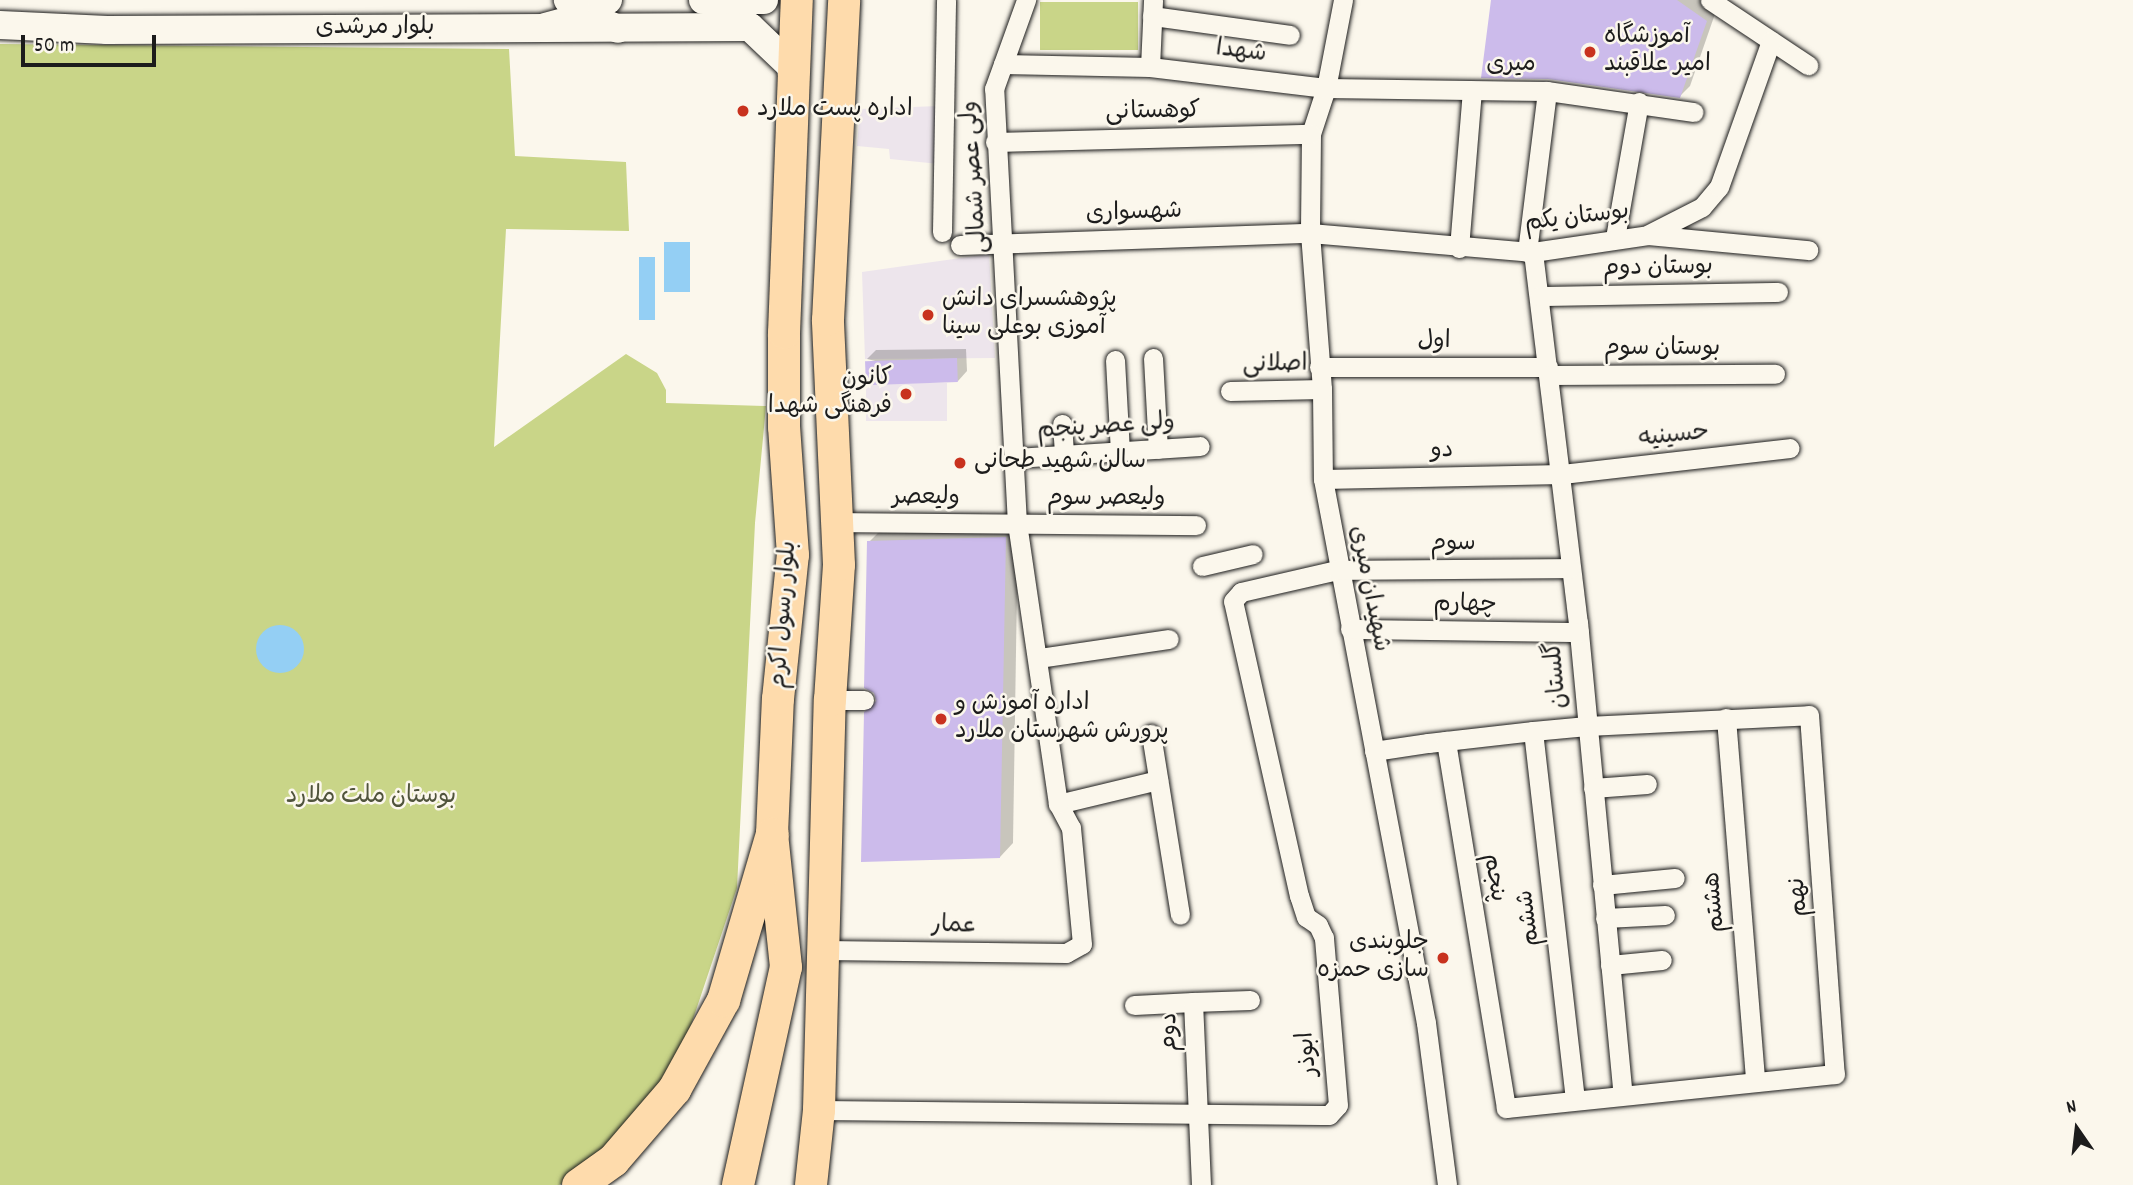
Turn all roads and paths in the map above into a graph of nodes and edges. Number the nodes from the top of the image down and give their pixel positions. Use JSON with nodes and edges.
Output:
{"nodes":[{"id":1,"x":568,"y":0,"type":"edge"},
{"id":2,"x":608,"y":0,"type":"edge"},
{"id":3,"x":703,"y":0,"type":"edge"},
{"id":4,"x":797,"y":0,"type":"edge"},
{"id":5,"x":844,"y":0,"type":"edge"},
{"id":6,"x":946,"y":0,"type":"edge"},
{"id":7,"x":1026,"y":0,"type":"edge"},
{"id":8,"x":1343,"y":0,"type":"edge"},
{"id":9,"x":1710,"y":0,"type":"edge"},
{"id":10,"x":1153,"y":8,"type":"edge"},
{"id":11,"x":757,"y":10,"type":"edge"},
{"id":12,"x":0,"y":25,"type":"edge"},
{"id":13,"x":542,"y":28,"type":"junction"},
{"id":14,"x":618,"y":29,"type":"junction"},
{"id":15,"x":1290,"y":35,"type":"dead end"},
{"id":16,"x":1771,"y":41,"type":"junction"},
{"id":17,"x":1003,"y":64,"type":"junction"},
{"id":18,"x":1808,"y":65,"type":"dead end"},
{"id":19,"x":1150,"y":67,"type":"junction"},
{"id":20,"x":1326,"y":88,"type":"junction"},
{"id":21,"x":1472,"y":90,"type":"junction"},
{"id":22,"x":1547,"y":91,"type":"junction"},
{"id":23,"x":794,"y":93,"type":"junction"},
{"id":24,"x":1639,"y":102,"type":"junction"},
{"id":25,"x":1693,"y":113,"type":"dead end"},
{"id":26,"x":1311,"y":134,"type":"junction"},
{"id":27,"x":995,"y":142,"type":"junction"},
{"id":28,"x":943,"y":232,"type":"dead end"},
{"id":29,"x":1310,"y":233,"type":"junction"},
{"id":30,"x":1648,"y":235,"type":"junction"},
{"id":31,"x":1615,"y":238,"type":"junction"},
{"id":32,"x":1005,"y":243,"type":"junction"},
{"id":33,"x":960,"y":245,"type":"dead end"},
{"id":34,"x":1459,"y":248,"type":"junction"},
{"id":35,"x":1808,"y":250,"type":"dead end"},
{"id":36,"x":1530,"y":252,"type":"junction"},
{"id":37,"x":1778,"y":292,"type":"dead end"},
{"id":38,"x":1540,"y":296,"type":"junction"},
{"id":39,"x":828,"y":320,"type":"junction"},
{"id":40,"x":1153,"y":358,"type":"dead end"},
{"id":41,"x":1115,"y":360,"type":"dead end"},
{"id":42,"x":1319,"y":367,"type":"junction"},
{"id":43,"x":1548,"y":371,"type":"junction"},
{"id":44,"x":1775,"y":374,"type":"dead end"},
{"id":45,"x":1322,"y":389,"type":"junction"},
{"id":46,"x":1230,"y":391,"type":"dead end"},
{"id":47,"x":1062,"y":424,"type":"dead end"},
{"id":48,"x":784,"y":427,"type":"junction"},
{"id":49,"x":1199,"y":446,"type":"dead end"},
{"id":50,"x":1790,"y":448,"type":"dead end"},
{"id":51,"x":1158,"y":449,"type":"junction"},
{"id":52,"x":1120,"y":451,"type":"junction"},
{"id":53,"x":1064,"y":455,"type":"junction"},
{"id":54,"x":1016,"y":458,"type":"junction"},
{"id":55,"x":1562,"y":474,"type":"junction"},
{"id":56,"x":1323,"y":478,"type":"junction"},
{"id":57,"x":835,"y":522,"type":"junction"},
{"id":58,"x":1017,"y":524,"type":"junction"},
{"id":59,"x":1196,"y":525,"type":"dead end"},
{"id":60,"x":1253,"y":554,"type":"dead end"},
{"id":61,"x":793,"y":555,"type":"junction"},
{"id":62,"x":1234,"y":559,"type":"junction"},
{"id":63,"x":839,"y":565,"type":"junction"},
{"id":64,"x":1202,"y":566,"type":"dead end"},
{"id":65,"x":1570,"y":568,"type":"junction"},
{"id":66,"x":1337,"y":570,"type":"junction"},
{"id":67,"x":1241,"y":592,"type":"junction"},
{"id":68,"x":1350,"y":629,"type":"junction"},
{"id":69,"x":1579,"y":632,"type":"junction"},
{"id":70,"x":1169,"y":639,"type":"dead end"},
{"id":71,"x":1039,"y":658,"type":"junction"},
{"id":72,"x":830,"y":700,"type":"junction"},
{"id":73,"x":864,"y":700,"type":"dead end"},
{"id":74,"x":1726,"y":718,"type":"junction"},
{"id":75,"x":1587,"y":726,"type":"junction"},
{"id":76,"x":1532,"y":731,"type":"junction"},
{"id":77,"x":1151,"y":734,"type":"dead end"},
{"id":78,"x":1446,"y":741,"type":"junction"},
{"id":79,"x":1374,"y":751,"type":"junction"},
{"id":80,"x":1158,"y":780,"type":"junction"},
{"id":81,"x":1647,"y":784,"type":"dead end"},
{"id":82,"x":1593,"y":788,"type":"junction"},
{"id":83,"x":1058,"y":804,"type":"junction"},
{"id":84,"x":772,"y":834,"type":"junction"},
{"id":85,"x":1675,"y":878,"type":"dead end"},
{"id":86,"x":1602,"y":886,"type":"junction"},
{"id":87,"x":1180,"y":915,"type":"dead end"},
{"id":88,"x":1665,"y":915,"type":"dead end"},
{"id":89,"x":1605,"y":918,"type":"junction"},
{"id":90,"x":1082,"y":944,"type":"joint"},
{"id":91,"x":824,"y":950,"type":"junction"},
{"id":92,"x":1662,"y":960,"type":"dead end"},
{"id":93,"x":1610,"y":965,"type":"junction"},
{"id":94,"x":1250,"y":1000,"type":"dead end"},
{"id":95,"x":1193,"y":1002,"type":"junction"},
{"id":96,"x":1134,"y":1005,"type":"dead end"},
{"id":97,"x":1755,"y":1082,"type":"junction"},
{"id":98,"x":1623,"y":1094,"type":"junction"},
{"id":99,"x":1575,"y":1100,"type":"junction"},
{"id":100,"x":819,"y":1110,"type":"junction"},
{"id":101,"x":1196,"y":1116,"type":"junction"},
{"id":102,"x":738,"y":1184,"type":"edge"},
{"id":103,"x":578,"y":1185,"type":"edge"},
{"id":104,"x":811,"y":1185,"type":"edge"},
{"id":105,"x":1201,"y":1185,"type":"edge"},
{"id":106,"x":1447,"y":1185,"type":"edge"}],
"edges":[{"from":1,"to":13,"type":"main road"},
{"from":2,"to":14,"type":"main road"},
{"from":3,"to":11,"type":"main road"},
{"from":4,"to":23,"type":"main road","name":"بلوار رسول اکرم"},
{"from":5,"to":39,"type":"main road","name":"بلوار رسول اکرم"},
{"from":6,"to":28,"type":"street"},
{"from":7,"to":17,"type":"street","name":"ولی عصر شمالی"},
{"from":8,"to":20,"type":"street","name":"شهیدان میری"},
{"from":9,"to":16,"type":"street"},
{"from":10,"to":15,"type":"street"},
{"from":10,"to":19,"type":"street"},
{"from":11,"to":14,"type":"main road","name":"بلوار مرشدی"},
{"from":11,"to":23,"type":"main road"},
{"from":12,"to":13,"type":"main road","name":"بلوار مرشدی"},
{"from":13,"to":14,"type":"main road","name":"بلوار مرشدی"},
{"from":16,"to":18,"type":"street"},
{"from":16,"to":30,"type":"street"},
{"from":17,"to":19,"type":"street","name":"شهدا"},
{"from":17,"to":27,"type":"street","name":"ولی عصر شمالی"},
{"from":19,"to":20,"type":"street","name":"شهدا"},
{"from":20,"to":21,"type":"street","name":"میری"},
{"from":20,"to":26,"type":"street","name":"شهیدان میری"},
{"from":21,"to":22,"type":"street","name":"میری"},
{"from":21,"to":34,"type":"street"},
{"from":22,"to":24,"type":"street","name":"میری"},
{"from":22,"to":36,"type":"street","name":"گلستان"},
{"from":23,"to":48,"type":"main road","name":"بلوار رسول اکرم"},
{"from":24,"to":25,"type":"street","name":"میری"},
{"from":24,"to":31,"type":"street"},
{"from":26,"to":27,"type":"street","name":"کوهستانی"},
{"from":26,"to":29,"type":"street","name":"شهیدان میری"},
{"from":27,"to":32,"type":"street","name":"ولی عصر شمالی"},
{"from":29,"to":32,"type":"street","name":"شهسواری"},
{"from":29,"to":34,"type":"street","name":"بوستان یکم"},
{"from":29,"to":42,"type":"street","name":"شهیدان میری"},
{"from":30,"to":31,"type":"street","name":"بوستان یکم"},
{"from":30,"to":35,"type":"street","name":"بوستان یکم"},
{"from":31,"to":36,"type":"street","name":"بوستان یکم"},
{"from":32,"to":33,"type":"street","name":"شهسواری"},
{"from":32,"to":54,"type":"street","name":"ولی عصر شمالی"},
{"from":34,"to":36,"type":"street","name":"بوستان یکم"},
{"from":36,"to":38,"type":"street","name":"گلستان"},
{"from":37,"to":38,"type":"street","name":"بوستان دوم"},
{"from":38,"to":43,"type":"street","name":"گلستان"},
{"from":39,"to":48,"type":"main road"},
{"from":39,"to":57,"type":"main road","name":"بلوار رسول اکرم"},
{"from":40,"to":51,"type":"street"},
{"from":41,"to":52,"type":"street"},
{"from":42,"to":43,"type":"street","name":"اول"},
{"from":42,"to":45,"type":"street","name":"شهیدان میری"},
{"from":43,"to":44,"type":"street","name":"بوستان سوم"},
{"from":43,"to":55,"type":"street","name":"گلستان"},
{"from":45,"to":46,"type":"street","name":"اصلانی"},
{"from":45,"to":56,"type":"street","name":"شهیدان میری"},
{"from":47,"to":53,"type":"street"},
{"from":48,"to":61,"type":"main road","name":"بلوار رسول اکرم"},
{"from":49,"to":51,"type":"street","name":"ولی عصر پنجم"},
{"from":50,"to":55,"type":"street","name":"حسینیه"},
{"from":51,"to":52,"type":"street","name":"ولی عصر پنجم"},
{"from":52,"to":53,"type":"street","name":"ولی عصر پنجم"},
{"from":53,"to":54,"type":"street","name":"ولی عصر پنجم"},
{"from":54,"to":58,"type":"street","name":"ولی عصر شمالی"},
{"from":55,"to":56,"type":"street","name":"دو"},
{"from":55,"to":65,"type":"street","name":"گلستان"},
{"from":56,"to":66,"type":"street","name":"شهیدان میری"},
{"from":57,"to":58,"type":"street","name":"ولیعصر"},
{"from":57,"to":63,"type":"main road","name":"بلوار رسول اکرم"},
{"from":58,"to":59,"type":"street","name":"ولیعصر سوم"},
{"from":58,"to":71,"type":"street","name":"ولی عصر شمالی"},
{"from":60,"to":62,"type":"street"},
{"from":61,"to":63,"type":"main road"},
{"from":61,"to":84,"type":"main road","name":"بلوار رسول اکرم"},
{"from":62,"to":64,"type":"street"},
{"from":62,"to":67,"type":"street"},
{"from":63,"to":72,"type":"main road","name":"بلوار رسول اکرم"},
{"from":65,"to":66,"type":"street","name":"سوم"},
{"from":65,"to":69,"type":"street","name":"گلستان"},
{"from":66,"to":67,"type":"street"},
{"from":66,"to":68,"type":"street","name":"شهیدان میری"},
{"from":67,"to":101,"type":"street","name":"ابوذر"},
{"from":68,"to":69,"type":"street","name":"چهارم"},
{"from":68,"to":79,"type":"street","name":"شهیدان میری"},
{"from":69,"to":75,"type":"street","name":"گلستان"},
{"from":70,"to":71,"type":"street"},
{"from":71,"to":83,"type":"street","name":"ولی عصر شمالی"},
{"from":72,"to":73,"type":"street"},
{"from":72,"to":91,"type":"main road","name":"بلوار رسول اکرم"},
{"from":74,"to":75,"type":"street"},
{"from":74,"to":97,"type":"street","name":"هشتم"},
{"from":74,"to":97,"type":"street","name":"نهم"},
{"from":75,"to":76,"type":"street"},
{"from":75,"to":82,"type":"street","name":"گلستان"},
{"from":76,"to":78,"type":"street"},
{"from":76,"to":99,"type":"street","name":"ششم"},
{"from":77,"to":80,"type":"street"},
{"from":78,"to":79,"type":"street"},
{"from":78,"to":99,"type":"street","name":"پنجم"},
{"from":79,"to":106,"type":"street","name":"شهیدان میری"},
{"from":80,"to":83,"type":"street"},
{"from":80,"to":87,"type":"street"},
{"from":81,"to":82,"type":"street"},
{"from":82,"to":86,"type":"street","name":"گلستان"},
{"from":83,"to":90,"type":"street","name":"ولی عصر شمالی"},
{"from":84,"to":102,"type":"main road","name":"بلوار رسول اکرم"},
{"from":84,"to":103,"type":"highway"},
{"from":85,"to":86,"type":"street"},
{"from":86,"to":89,"type":"street","name":"گلستان"},
{"from":88,"to":89,"type":"street"},
{"from":89,"to":93,"type":"street","name":"گلستان"},
{"from":90,"to":91,"type":"street","name":"عمار"},
{"from":91,"to":100,"type":"main road","name":"بلوار رسول اکرم"},
{"from":92,"to":93,"type":"street"},
{"from":93,"to":98,"type":"street","name":"گلستان"},
{"from":94,"to":95,"type":"street","name":"دوم"},
{"from":95,"to":96,"type":"street"},
{"from":95,"to":101,"type":"street","name":"دوم"},
{"from":97,"to":98,"type":"street"},
{"from":98,"to":99,"type":"street"},
{"from":100,"to":101,"type":"street","name":"ابوذر"},
{"from":100,"to":104,"type":"main road","name":"بلوار رسول اکرم"},
{"from":101,"to":105,"type":"street"}]}
